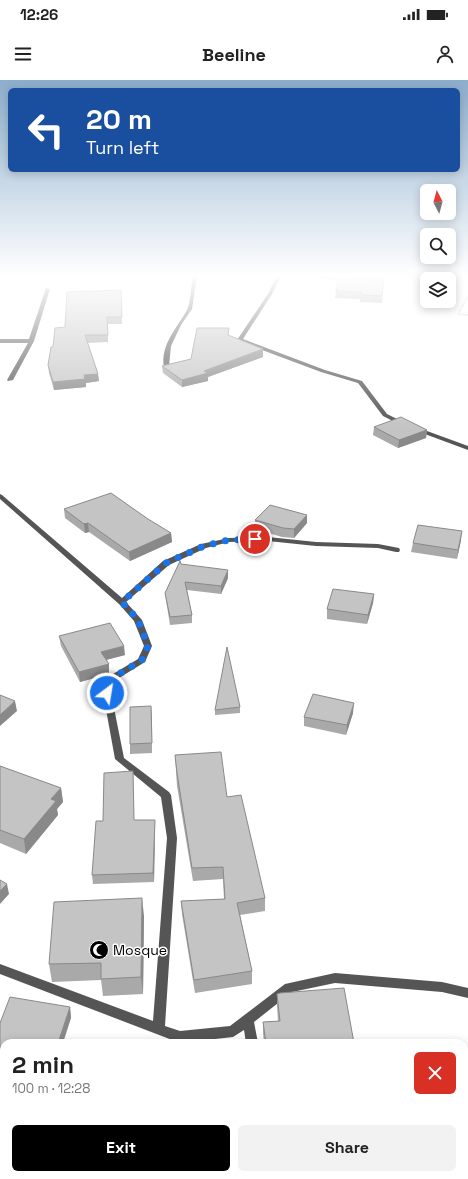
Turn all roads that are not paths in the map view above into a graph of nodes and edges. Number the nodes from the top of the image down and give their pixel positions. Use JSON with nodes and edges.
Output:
{"nodes":[{"id":1,"x":35,"y":327,"type":"edge"},
{"id":2,"x":178,"y":327,"type":"edge"},
{"id":3,"x":248,"y":327,"type":"edge"},
{"id":4,"x":31,"y":340,"type":"junction"},
{"id":5,"x":0,"y":341,"type":"edge"},
{"id":6,"x":166,"y":366,"type":"edge"},
{"id":7,"x":10,"y":380,"type":"dead end"},
{"id":8,"x":406,"y":425,"type":"edge"},
{"id":9,"x":413,"y":428,"type":"edge"},
{"id":10,"x":468,"y":448,"type":"edge"},
{"id":11,"x":0,"y":496,"type":"edge"},
{"id":12,"x":396,"y":550,"type":"dead end"},
{"id":13,"x":122,"y":602,"type":"junction"},
{"id":14,"x":0,"y":969,"type":"edge"},
{"id":15,"x":468,"y":993,"type":"edge"},
{"id":16,"x":248,"y":1020,"type":"junction"},
{"id":17,"x":159,"y":1029,"type":"junction"},
{"id":18,"x":251,"y":1039,"type":"edge"}],
"edges":[{"from":1,"to":4,"type":"street"},
{"from":2,"to":6,"type":"street"},
{"from":3,"to":8,"type":"street"},
{"from":4,"to":5,"type":"street"},
{"from":4,"to":7,"type":"street"},
{"from":9,"to":10,"type":"street"},
{"from":11,"to":13,"type":"street"},
{"from":12,"to":13,"type":"street"},
{"from":13,"to":17,"type":"street"},
{"from":14,"to":17,"type":"street"},
{"from":15,"to":16,"type":"street"},
{"from":16,"to":17,"type":"street"},
{"from":16,"to":18,"type":"street"}]}
